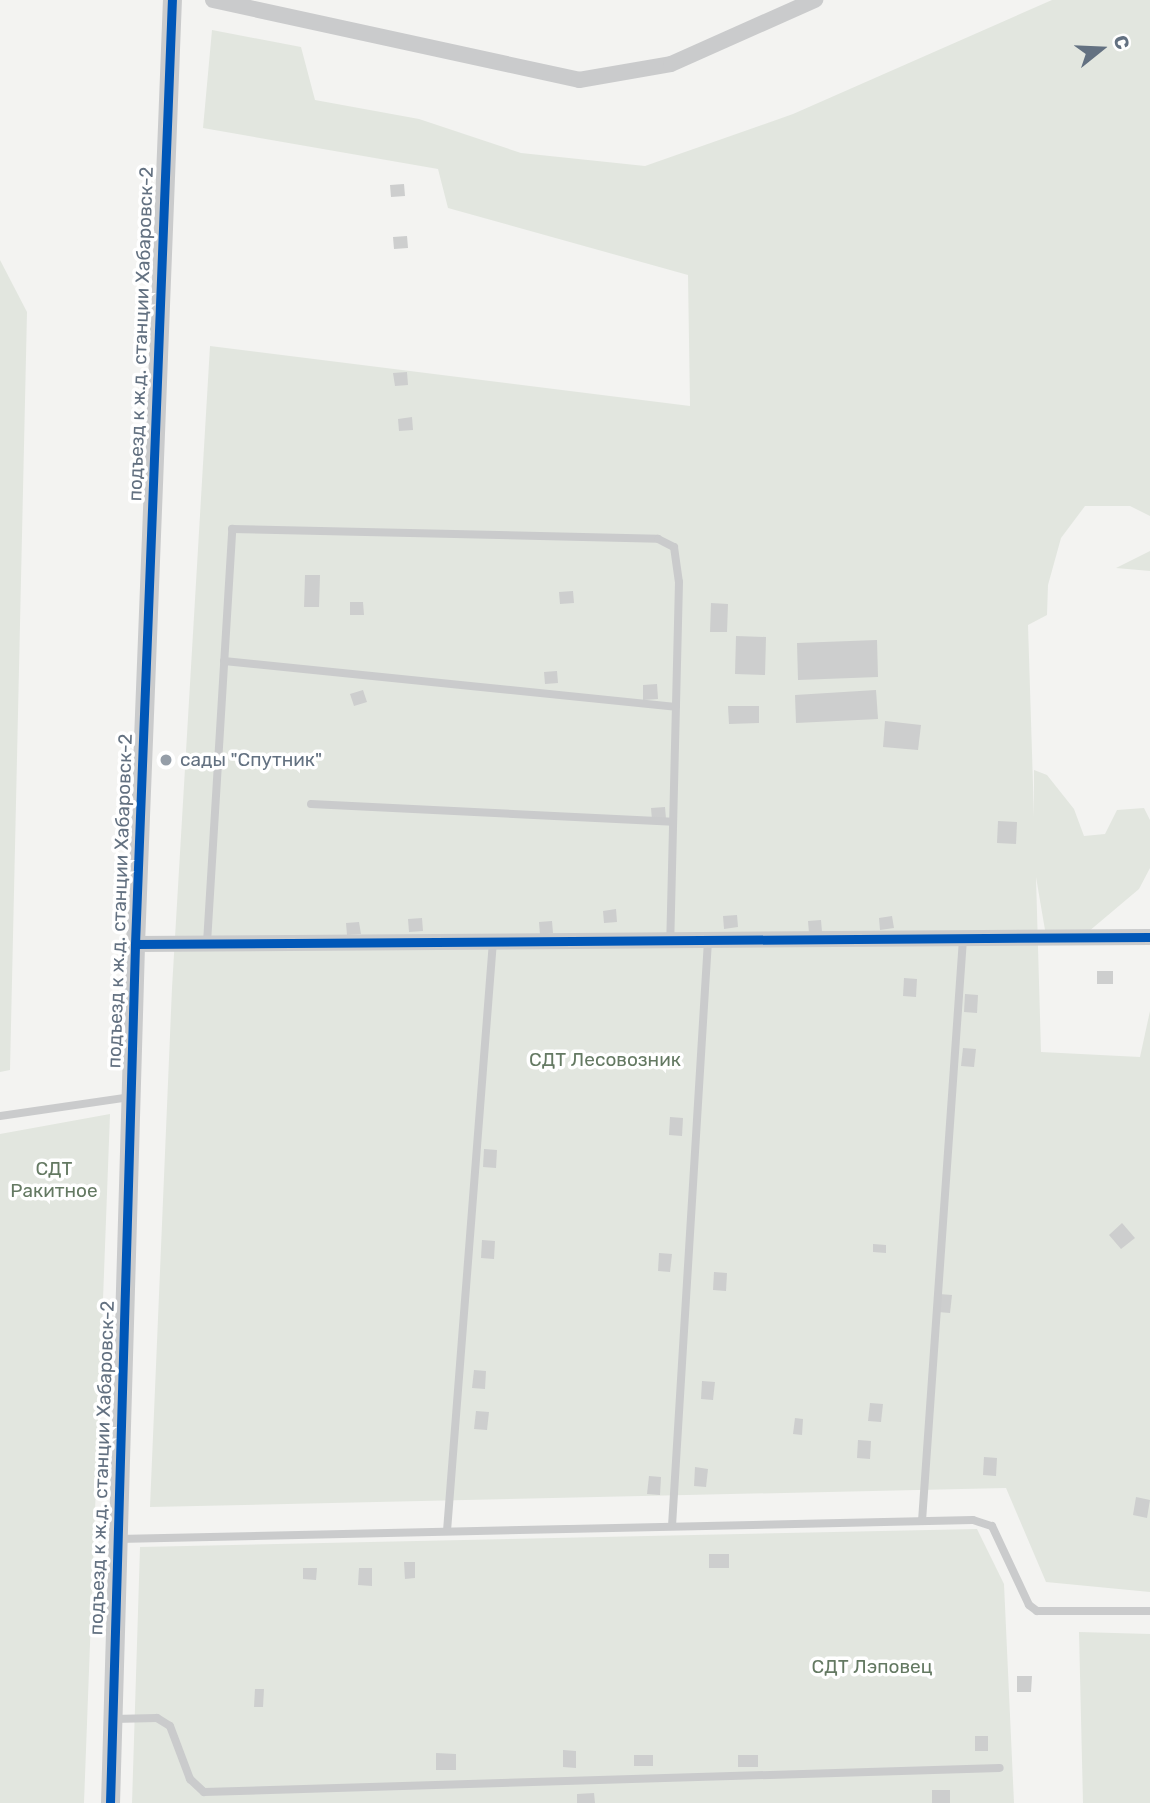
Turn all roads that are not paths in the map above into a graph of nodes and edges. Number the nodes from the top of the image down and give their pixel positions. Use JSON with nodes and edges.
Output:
{"nodes":[{"id":1,"x":172,"y":0,"type":"edge"},
{"id":2,"x":213,"y":0,"type":"edge"},
{"id":3,"x":815,"y":0,"type":"edge"},
{"id":4,"x":224,"y":661,"type":"junction"},
{"id":5,"x":676,"y":707,"type":"junction"},
{"id":6,"x":311,"y":804,"type":"dead end"},
{"id":7,"x":673,"y":822,"type":"junction"},
{"id":8,"x":1150,"y":937,"type":"edge"},
{"id":9,"x":962,"y":939,"type":"junction"},
{"id":10,"x":670,"y":940,"type":"junction"},
{"id":11,"x":708,"y":940,"type":"junction"},
{"id":12,"x":493,"y":941,"type":"junction"},
{"id":13,"x":207,"y":943,"type":"junction"},
{"id":14,"x":135,"y":944,"type":"junction"},
{"id":15,"x":130,"y":1097,"type":"junction"},
{"id":16,"x":0,"y":1116,"type":"edge"},
{"id":17,"x":922,"y":1521,"type":"junction"},
{"id":18,"x":672,"y":1526,"type":"junction"},
{"id":19,"x":447,"y":1531,"type":"junction"},
{"id":20,"x":118,"y":1539,"type":"junction"},
{"id":21,"x":1150,"y":1611,"type":"edge"},
{"id":22,"x":113,"y":1719,"type":"junction"},
{"id":23,"x":1000,"y":1768,"type":"dead end"},
{"id":24,"x":110,"y":1803,"type":"edge"}],
"edges":[{"from":1,"to":14,"type":"street","name":"подъезд к ж.д. станции Хабаровск-2"},
{"from":2,"to":3,"type":"street"},
{"from":4,"to":5,"type":"lane"},
{"from":4,"to":5,"type":"lane"},
{"from":4,"to":13,"type":"lane"},
{"from":5,"to":7,"type":"lane"},
{"from":6,"to":7,"type":"lane"},
{"from":7,"to":10,"type":"lane"},
{"from":8,"to":9,"type":"street"},
{"from":9,"to":11,"type":"street"},
{"from":9,"to":17,"type":"lane"},
{"from":10,"to":11,"type":"street"},
{"from":10,"to":12,"type":"street"},
{"from":11,"to":18,"type":"lane"},
{"from":12,"to":13,"type":"street"},
{"from":12,"to":19,"type":"lane"},
{"from":13,"to":14,"type":"street"},
{"from":14,"to":15,"type":"street","name":"подъезд к ж.д. станции Хабаровск-2"},
{"from":15,"to":16,"type":"lane"},
{"from":15,"to":20,"type":"street","name":"подъезд к ж.д. станции Хабаровск-2"},
{"from":17,"to":18,"type":"lane"},
{"from":17,"to":21,"type":"lane"},
{"from":18,"to":19,"type":"lane"},
{"from":19,"to":20,"type":"lane"},
{"from":20,"to":22,"type":"street","name":"подъезд к ж.д. станции Хабаровск-2"},
{"from":22,"to":23,"type":"lane"},
{"from":22,"to":24,"type":"street","name":"подъезд к ж.д. станции Хабаровск-2"}]}
